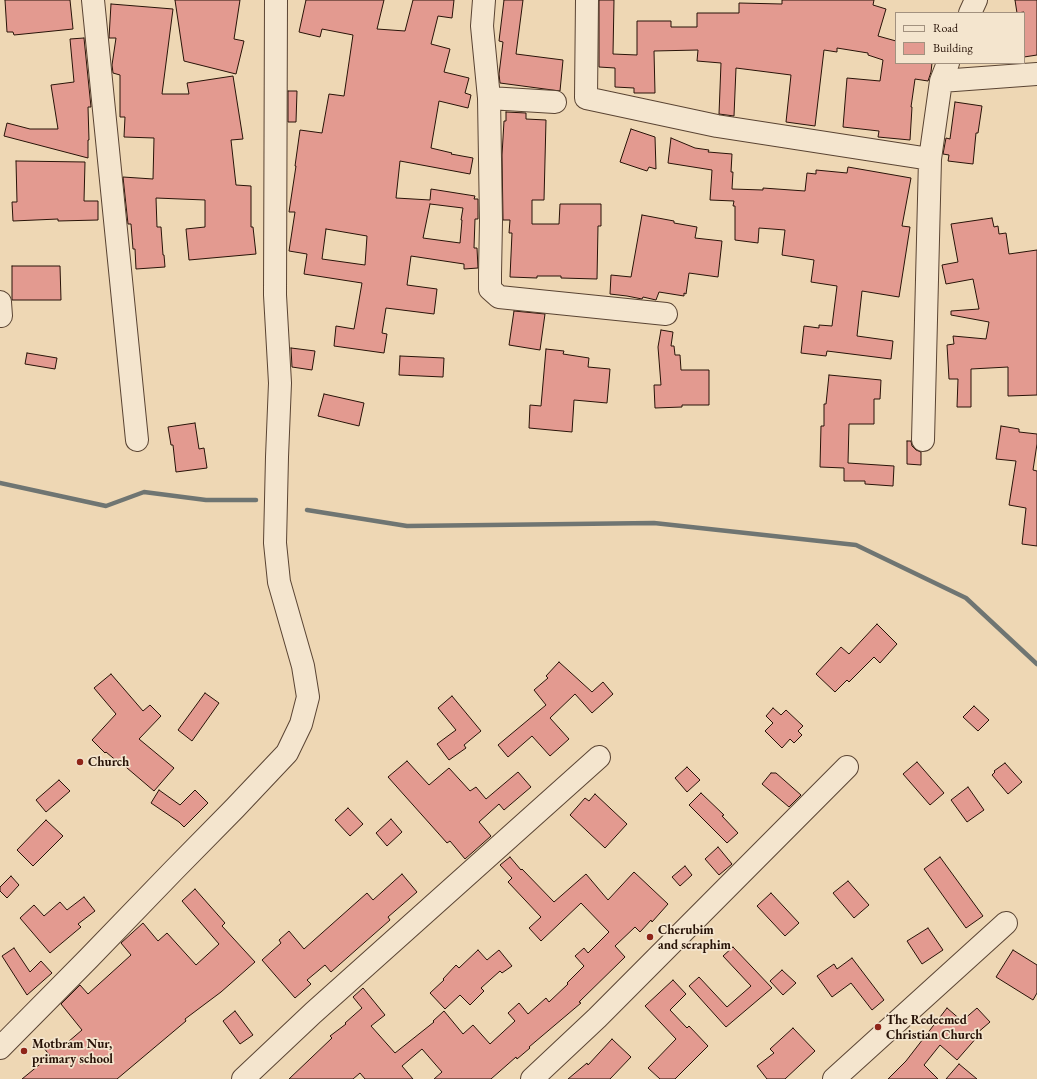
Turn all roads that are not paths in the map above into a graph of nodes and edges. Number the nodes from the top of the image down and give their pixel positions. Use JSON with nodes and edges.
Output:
{"nodes":[{"id":1,"x":93,"y":0,"type":"edge"},
{"id":2,"x":276,"y":0,"type":"edge"},
{"id":3,"x":484,"y":0,"type":"edge"},
{"id":4,"x":587,"y":0,"type":"edge"},
{"id":5,"x":976,"y":0,"type":"edge"},
{"id":6,"x":970,"y":12,"type":"edge"},
{"id":7,"x":944,"y":72,"type":"edge"},
{"id":8,"x":1037,"y":74,"type":"edge"},
{"id":9,"x":489,"y":98,"type":"junction"},
{"id":10,"x":555,"y":102,"type":"dead end"},
{"id":11,"x":930,"y":159,"type":"junction"},
{"id":12,"x":666,"y":314,"type":"dead end"},
{"id":13,"x":137,"y":440,"type":"dead end"},
{"id":14,"x":923,"y":440,"type":"dead end"},
{"id":15,"x":599,"y":757,"type":"dead end"},
{"id":16,"x":846,"y":767,"type":"dead end"},
{"id":17,"x":1006,"y":923,"type":"dead end"},
{"id":18,"x":0,"y":1048,"type":"edge"},
{"id":19,"x":243,"y":1079,"type":"edge"},
{"id":20,"x":532,"y":1079,"type":"edge"},
{"id":21,"x":834,"y":1079,"type":"edge"}],
"edges":[{"from":1,"to":13,"type":"street"},
{"from":2,"to":18,"type":"street"},
{"from":3,"to":9,"type":"street"},
{"from":4,"to":11,"type":"street"},
{"from":5,"to":6,"type":"street"},
{"from":7,"to":8,"type":"street"},
{"from":7,"to":11,"type":"street"},
{"from":9,"to":10,"type":"street"},
{"from":9,"to":12,"type":"street"},
{"from":11,"to":14,"type":"street"},
{"from":15,"to":19,"type":"street"},
{"from":16,"to":20,"type":"street"},
{"from":17,"to":21,"type":"street"}]}
